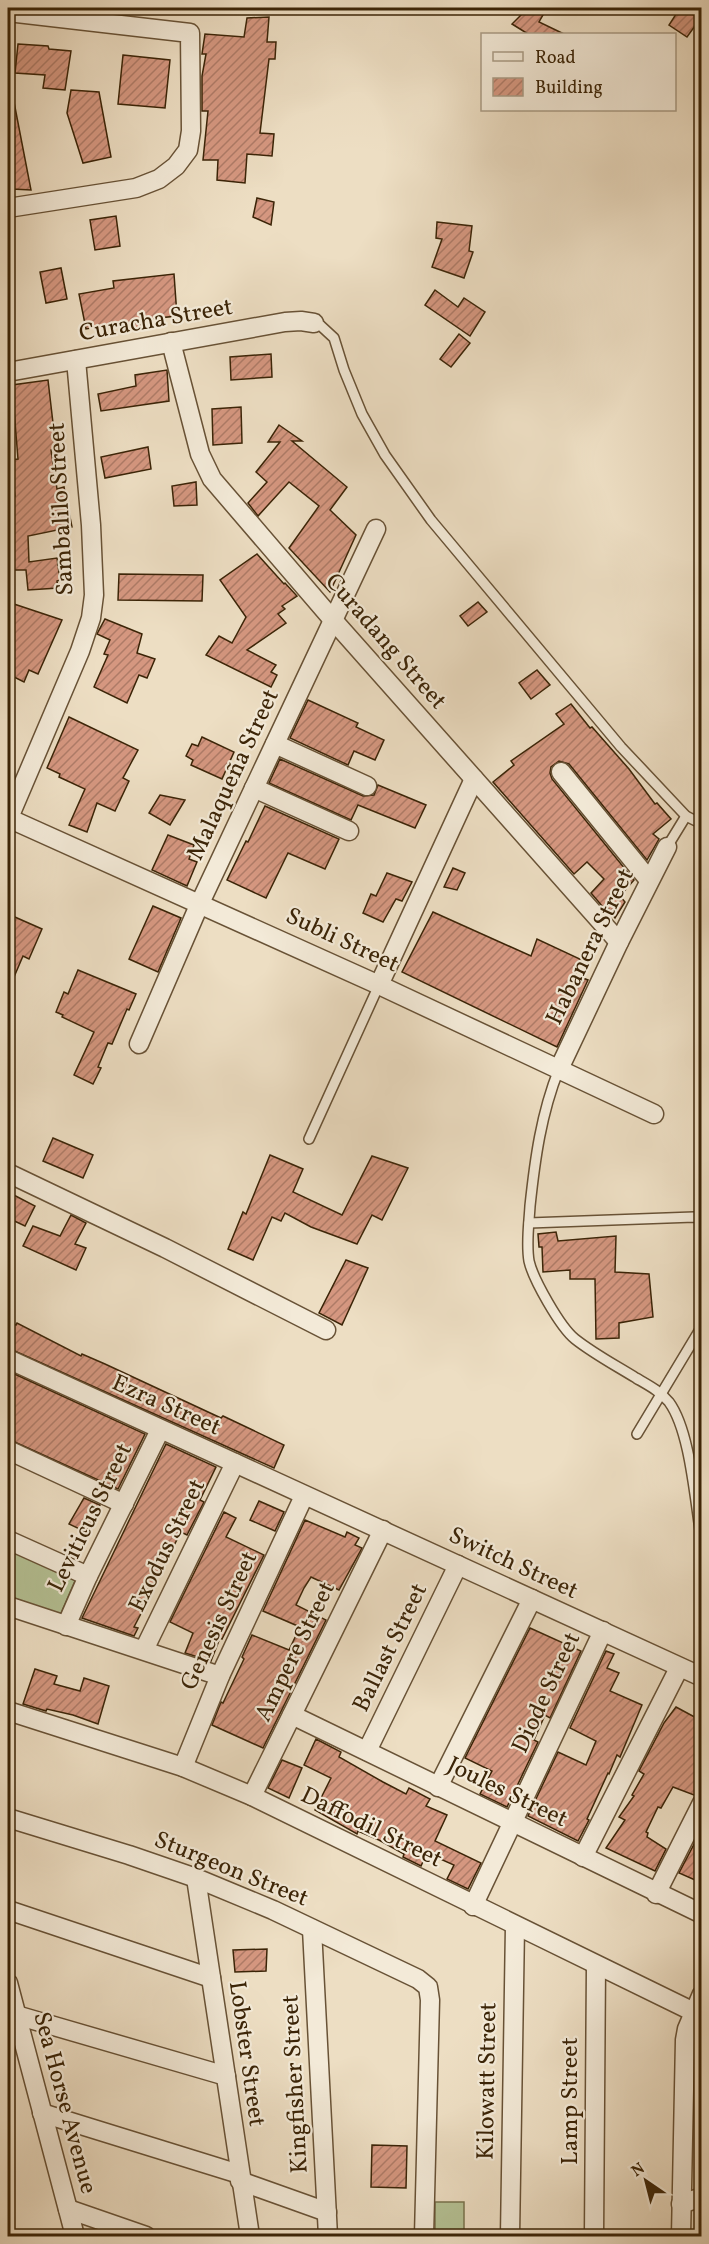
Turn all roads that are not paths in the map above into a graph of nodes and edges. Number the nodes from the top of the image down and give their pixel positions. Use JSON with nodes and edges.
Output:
{"nodes":[{"id":1,"x":8,"y":12,"type":"edge"},
{"id":2,"x":8,"y":208,"type":"edge"},
{"id":3,"x":314,"y":324,"type":"joint"},
{"id":4,"x":171,"y":342,"type":"junction"},
{"id":5,"x":76,"y":360,"type":"junction"},
{"id":6,"x":8,"y":372,"type":"edge"},
{"id":7,"x":376,"y":529,"type":"dead end"},
{"id":8,"x":333,"y":620,"type":"junction"},
{"id":9,"x":275,"y":744,"type":"junction"},
{"id":10,"x":561,"y":772,"type":"dead end"},
{"id":11,"x":474,"y":779,"type":"junction"},
{"id":12,"x":367,"y":786,"type":"dead end"},
{"id":13,"x":254,"y":788,"type":"junction"},
{"id":14,"x":686,"y":816,"type":"junction"},
{"id":15,"x":8,"y":818,"type":"edge"},
{"id":16,"x":702,"y":824,"type":"edge"},
{"id":17,"x":349,"y":831,"type":"dead end"},
{"id":18,"x":667,"y":847,"type":"joint"},
{"id":19,"x":650,"y":880,"type":"junction"},
{"id":20,"x":200,"y":903,"type":"junction"},
{"id":21,"x":619,"y":942,"type":"junction"},
{"id":22,"x":379,"y":985,"type":"junction"},
{"id":23,"x":139,"y":1044,"type":"dead end"},
{"id":24,"x":559,"y":1069,"type":"junction"},
{"id":25,"x":654,"y":1114,"type":"dead end"},
{"id":26,"x":309,"y":1139,"type":"dead end"},
{"id":27,"x":8,"y":1173,"type":"edge"},
{"id":28,"x":702,"y":1218,"type":"edge"},
{"id":29,"x":529,"y":1223,"type":"junction"},
{"id":30,"x":702,"y":1326,"type":"edge"},
{"id":31,"x":326,"y":1330,"type":"dead end"},
{"id":32,"x":8,"y":1359,"type":"edge"},
{"id":33,"x":662,"y":1393,"type":"junction"},
{"id":34,"x":160,"y":1430,"type":"junction"},
{"id":35,"x":637,"y":1434,"type":"dead end"},
{"id":36,"x":8,"y":1450,"type":"edge"},
{"id":37,"x":235,"y":1463,"type":"junction"},
{"id":38,"x":304,"y":1496,"type":"junction"},
{"id":39,"x":124,"y":1504,"type":"junction"},
{"id":40,"x":383,"y":1530,"type":"junction"},
{"id":41,"x":8,"y":1540,"type":"edge"},
{"id":42,"x":702,"y":1542,"type":"edge"},
{"id":43,"x":458,"y":1565,"type":"junction"},
{"id":44,"x":88,"y":1576,"type":"junction"},
{"id":45,"x":532,"y":1599,"type":"junction"},
{"id":46,"x":8,"y":1606,"type":"edge"},
{"id":47,"x":66,"y":1626,"type":"junction"},
{"id":48,"x":603,"y":1631,"type":"junction"},
{"id":49,"x":144,"y":1650,"type":"junction"},
{"id":50,"x":679,"y":1668,"type":"junction"},
{"id":51,"x":219,"y":1676,"type":"junction"},
{"id":52,"x":702,"y":1677,"type":"edge"},
{"id":53,"x":8,"y":1711,"type":"edge"},
{"id":54,"x":292,"y":1714,"type":"junction"},
{"id":55,"x":367,"y":1751,"type":"junction"},
{"id":56,"x":183,"y":1767,"type":"junction"},
{"id":57,"x":438,"y":1786,"type":"junction"},
{"id":58,"x":252,"y":1796,"type":"junction"},
{"id":59,"x":702,"y":1803,"type":"edge"},
{"id":60,"x":8,"y":1818,"type":"edge"},
{"id":61,"x":513,"y":1823,"type":"junction"},
{"id":62,"x":583,"y":1857,"type":"junction"},
{"id":63,"x":196,"y":1878,"type":"junction"},
{"id":64,"x":656,"y":1894,"type":"junction"},
{"id":65,"x":473,"y":1905,"type":"junction"},
{"id":66,"x":8,"y":1910,"type":"edge"},
{"id":67,"x":702,"y":1914,"type":"edge"},
{"id":68,"x":515,"y":1926,"type":"junction"},
{"id":69,"x":312,"y":1929,"type":"junction"},
{"id":70,"x":596,"y":1965,"type":"junction"},
{"id":71,"x":211,"y":1978,"type":"junction"},
{"id":72,"x":8,"y":1983,"type":"edge"},
{"id":73,"x":702,"y":1994,"type":"edge"},
{"id":74,"x":697,"y":2014,"type":"edge"},
{"id":75,"x":16,"y":2015,"type":"junction"},
{"id":76,"x":226,"y":2076,"type":"junction"},
{"id":77,"x":42,"y":2113,"type":"junction"},
{"id":78,"x":240,"y":2177,"type":"junction"},
{"id":79,"x":702,"y":2197,"type":"edge"},
{"id":80,"x":681,"y":2204,"type":"junction"},
{"id":81,"x":68,"y":2210,"type":"junction"},
{"id":82,"x":327,"y":2212,"type":"junction"},
{"id":83,"x":75,"y":2236,"type":"edge"},
{"id":84,"x":146,"y":2236,"type":"edge"},
{"id":85,"x":250,"y":2236,"type":"edge"},
{"id":86,"x":328,"y":2236,"type":"edge"},
{"id":87,"x":424,"y":2236,"type":"edge"},
{"id":88,"x":510,"y":2236,"type":"edge"},
{"id":89,"x":594,"y":2236,"type":"edge"},
{"id":90,"x":681,"y":2236,"type":"edge"}],
"edges":[{"from":1,"to":2,"type":"street"},
{"from":3,"to":4,"type":"street","name":"Curacha Street"},
{"from":3,"to":14,"type":"lane"},
{"from":4,"to":5,"type":"street","name":"Curacha Street"},
{"from":4,"to":8,"type":"street","name":"Curadang Street"},
{"from":5,"to":6,"type":"street","name":"Curacha Street"},
{"from":5,"to":15,"type":"street","name":"Sambalilo Street"},
{"from":7,"to":8,"type":"street","name":"Malaqueña Street"},
{"from":8,"to":9,"type":"street","name":"Malaqueña Street"},
{"from":8,"to":11,"type":"street","name":"Curadang Street"},
{"from":9,"to":12,"type":"street"},
{"from":9,"to":13,"type":"street","name":"Malaqueña Street"},
{"from":10,"to":19,"type":"street"},
{"from":11,"to":21,"type":"street","name":"Curadang Street"},
{"from":11,"to":22,"type":"street"},
{"from":13,"to":17,"type":"street"},
{"from":13,"to":20,"type":"street","name":"Malaqueña Street"},
{"from":14,"to":16,"type":"lane"},
{"from":14,"to":18,"type":"lane"},
{"from":15,"to":20,"type":"street","name":"Subli Street"},
{"from":18,"to":19,"type":"street","name":"Habanera Street"},
{"from":19,"to":21,"type":"street","name":"Habanera Street"},
{"from":20,"to":22,"type":"street","name":"Subli Street"},
{"from":20,"to":23,"type":"street","name":"Malaqueña Street"},
{"from":21,"to":24,"type":"street","name":"Habanera Street"},
{"from":22,"to":24,"type":"street","name":"Subli Street"},
{"from":22,"to":26,"type":"lane"},
{"from":24,"to":25,"type":"street","name":"Subli Street"},
{"from":24,"to":29,"type":"lane"},
{"from":27,"to":31,"type":"street"},
{"from":28,"to":29,"type":"lane"},
{"from":29,"to":33,"type":"lane"},
{"from":30,"to":33,"type":"lane"},
{"from":32,"to":34,"type":"street","name":"Ezra Street"},
{"from":33,"to":35,"type":"lane"},
{"from":33,"to":42,"type":"lane"},
{"from":34,"to":37,"type":"street","name":"Ezra Street"},
{"from":34,"to":39,"type":"street","name":"Leviticus Street"},
{"from":36,"to":39,"type":"street"},
{"from":37,"to":38,"type":"street","name":"Ezra Street"},
{"from":37,"to":49,"type":"street","name":"Exodus Street"},
{"from":38,"to":40,"type":"street","name":"Switch Street"},
{"from":38,"to":51,"type":"street","name":"Genesis Street"},
{"from":39,"to":44,"type":"street","name":"Leviticus Street"},
{"from":40,"to":43,"type":"street","name":"Switch Street"},
{"from":40,"to":54,"type":"street","name":"Ampere Street"},
{"from":41,"to":44,"type":"street"},
{"from":43,"to":45,"type":"street","name":"Switch Street"},
{"from":43,"to":55,"type":"street","name":"Ballast Street"},
{"from":44,"to":47,"type":"street","name":"Leviticus Street"},
{"from":45,"to":48,"type":"street","name":"Switch Street"},
{"from":45,"to":57,"type":"street"},
{"from":46,"to":47,"type":"street"},
{"from":47,"to":49,"type":"street"},
{"from":48,"to":50,"type":"street","name":"Switch Street"},
{"from":48,"to":61,"type":"street","name":"Diode Street"},
{"from":49,"to":51,"type":"street"},
{"from":50,"to":52,"type":"street","name":"Switch Street"},
{"from":50,"to":62,"type":"street"},
{"from":51,"to":56,"type":"street","name":"Genesis Street"},
{"from":53,"to":56,"type":"street","name":"Daffodil Street"},
{"from":54,"to":55,"type":"street","name":"Joules Street"},
{"from":54,"to":58,"type":"street","name":"Ampere Street"},
{"from":55,"to":57,"type":"street","name":"Joules Street"},
{"from":56,"to":58,"type":"street","name":"Daffodil Street"},
{"from":57,"to":61,"type":"street","name":"Joules Street"},
{"from":58,"to":65,"type":"street","name":"Daffodil Street"},
{"from":59,"to":64,"type":"street"},
{"from":60,"to":63,"type":"street","name":"Sturgeon Street"},
{"from":61,"to":62,"type":"street","name":"Joules Street"},
{"from":61,"to":65,"type":"street","name":"Diode Street"},
{"from":62,"to":64,"type":"street","name":"Joules Street"},
{"from":63,"to":69,"type":"street","name":"Sturgeon Street"},
{"from":63,"to":71,"type":"street","name":"Lobster Street"},
{"from":64,"to":67,"type":"street","name":"Joules Street"},
{"from":65,"to":68,"type":"street","name":"Daffodil Street"},
{"from":66,"to":71,"type":"street"},
{"from":68,"to":70,"type":"street","name":"Daffodil Street"},
{"from":68,"to":88,"type":"street","name":"Kilowatt Street"},
{"from":69,"to":82,"type":"street","name":"Kingfisher Street"},
{"from":69,"to":87,"type":"street","name":"Sturgeon Street"},
{"from":70,"to":74,"type":"street","name":"Daffodil Street"},
{"from":70,"to":89,"type":"street","name":"Lamp Street"},
{"from":71,"to":76,"type":"street","name":"Lobster Street"},
{"from":72,"to":75,"type":"street","name":"Sea Horse Avenue"},
{"from":73,"to":74,"type":"street"},
{"from":74,"to":80,"type":"street"},
{"from":75,"to":76,"type":"street"},
{"from":75,"to":77,"type":"street","name":"Sea Horse Avenue"},
{"from":76,"to":78,"type":"street","name":"Lobster Street"},
{"from":77,"to":78,"type":"street"},
{"from":77,"to":81,"type":"street","name":"Sea Horse Avenue"},
{"from":78,"to":82,"type":"street"},
{"from":78,"to":85,"type":"street","name":"Lobster Street"},
{"from":79,"to":80,"type":"street"},
{"from":80,"to":90,"type":"street"},
{"from":81,"to":83,"type":"street","name":"Sea Horse Avenue"},
{"from":81,"to":84,"type":"street"},
{"from":82,"to":86,"type":"street","name":"Kingfisher Street"}]}
